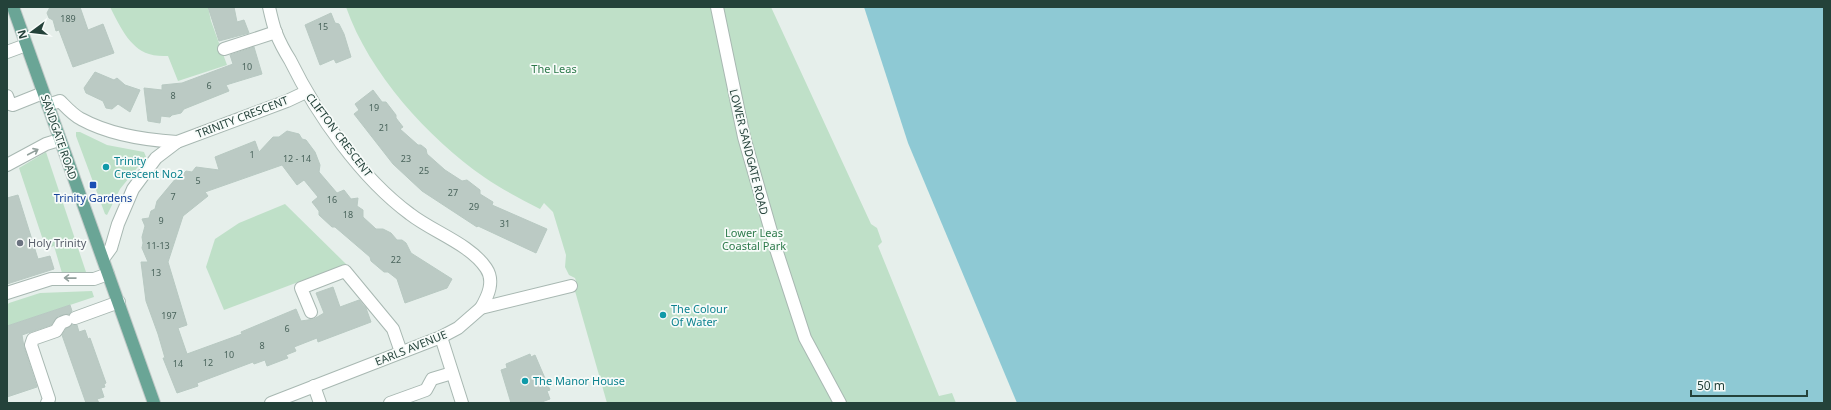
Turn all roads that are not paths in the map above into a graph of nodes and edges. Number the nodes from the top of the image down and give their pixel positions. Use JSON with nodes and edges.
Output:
{"nodes":[{"id":1,"x":13,"y":7,"type":"edge"},
{"id":2,"x":269,"y":7,"type":"edge"},
{"id":3,"x":717,"y":7,"type":"edge"},
{"id":4,"x":276,"y":32,"type":"junction"},
{"id":5,"x":26,"y":45,"type":"junction"},
{"id":6,"x":224,"y":50,"type":"dead end"},
{"id":7,"x":7,"y":52,"type":"edge"},
{"id":8,"x":306,"y":92,"type":"junction"},
{"id":9,"x":43,"y":93,"type":"junction"},
{"id":10,"x":7,"y":96,"type":"edge"},
{"id":11,"x":48,"y":105,"type":"junction"},
{"id":12,"x":59,"y":140,"type":"junction"},
{"id":13,"x":177,"y":142,"type":"junction"},
{"id":14,"x":7,"y":165,"type":"edge"},
{"id":15,"x":103,"y":259,"type":"junction"},
{"id":16,"x":108,"y":274,"type":"junction"},
{"id":17,"x":571,"y":286,"type":"dead end"},
{"id":18,"x":7,"y":293,"type":"edge"},
{"id":19,"x":119,"y":302,"type":"junction"},
{"id":20,"x":482,"y":308,"type":"junction"},
{"id":21,"x":311,"y":312,"type":"dead end"},
{"id":22,"x":441,"y":337,"type":"junction"},
{"id":23,"x":401,"y":352,"type":"junction"},
{"id":24,"x":452,"y":373,"type":"junction"},
{"id":25,"x":314,"y":386,"type":"junction"},
{"id":26,"x":48,"y":403,"type":"edge"},
{"id":27,"x":154,"y":403,"type":"edge"},
{"id":28,"x":271,"y":403,"type":"edge"},
{"id":29,"x":320,"y":403,"type":"edge"},
{"id":30,"x":390,"y":403,"type":"edge"},
{"id":31,"x":462,"y":403,"type":"edge"},
{"id":32,"x":840,"y":403,"type":"edge"}],
"edges":[{"from":1,"to":5,"type":"main road","name":"SANDGATE ROAD"},
{"from":2,"to":4,"type":"street","name":"CLIFTON CRESCENT"},
{"from":3,"to":32,"type":"street","name":"LOWER SANDGATE ROAD"},
{"from":4,"to":6,"type":"street"},
{"from":4,"to":8,"type":"street","name":"CLIFTON CRESCENT"},
{"from":5,"to":7,"type":"street"},
{"from":5,"to":9,"type":"main road","name":"SANDGATE ROAD"},
{"from":8,"to":13,"type":"street","name":"TRINITY CRESCENT"},
{"from":8,"to":20,"type":"street","name":"CLIFTON CRESCENT"},
{"from":9,"to":10,"type":"street"},
{"from":9,"to":11,"type":"main road","name":"SANDGATE ROAD"},
{"from":11,"to":12,"type":"main road","name":"SANDGATE ROAD"},
{"from":11,"to":13,"type":"street","name":"TRINITY CRESCENT"},
{"from":14,"to":12,"type":"street","one_way":true},
{"from":12,"to":15,"type":"main road","name":"SANDGATE ROAD"},
{"from":13,"to":15,"type":"street","name":"TRINITY CRESCENT"},
{"from":15,"to":16,"type":"main road","name":"SANDGATE ROAD"},
{"from":16,"to":18,"type":"street","one_way":true},
{"from":16,"to":19,"type":"main road","name":"SANDGATE ROAD"},
{"from":17,"to":20,"type":"street","name":"EARLS AVENUE"},
{"from":19,"to":26,"type":"street"},
{"from":19,"to":27,"type":"main road","name":"SANDGATE ROAD"},
{"from":20,"to":22,"type":"street","name":"EARLS AVENUE"},
{"from":21,"to":23,"type":"street"},
{"from":22,"to":23,"type":"street","name":"EARLS AVENUE"},
{"from":22,"to":24,"type":"street"},
{"from":23,"to":25,"type":"street","name":"EARLS AVENUE"},
{"from":24,"to":30,"type":"street"},
{"from":24,"to":31,"type":"street"},
{"from":25,"to":28,"type":"street","name":"EARLS AVENUE"},
{"from":25,"to":29,"type":"street"}]}
